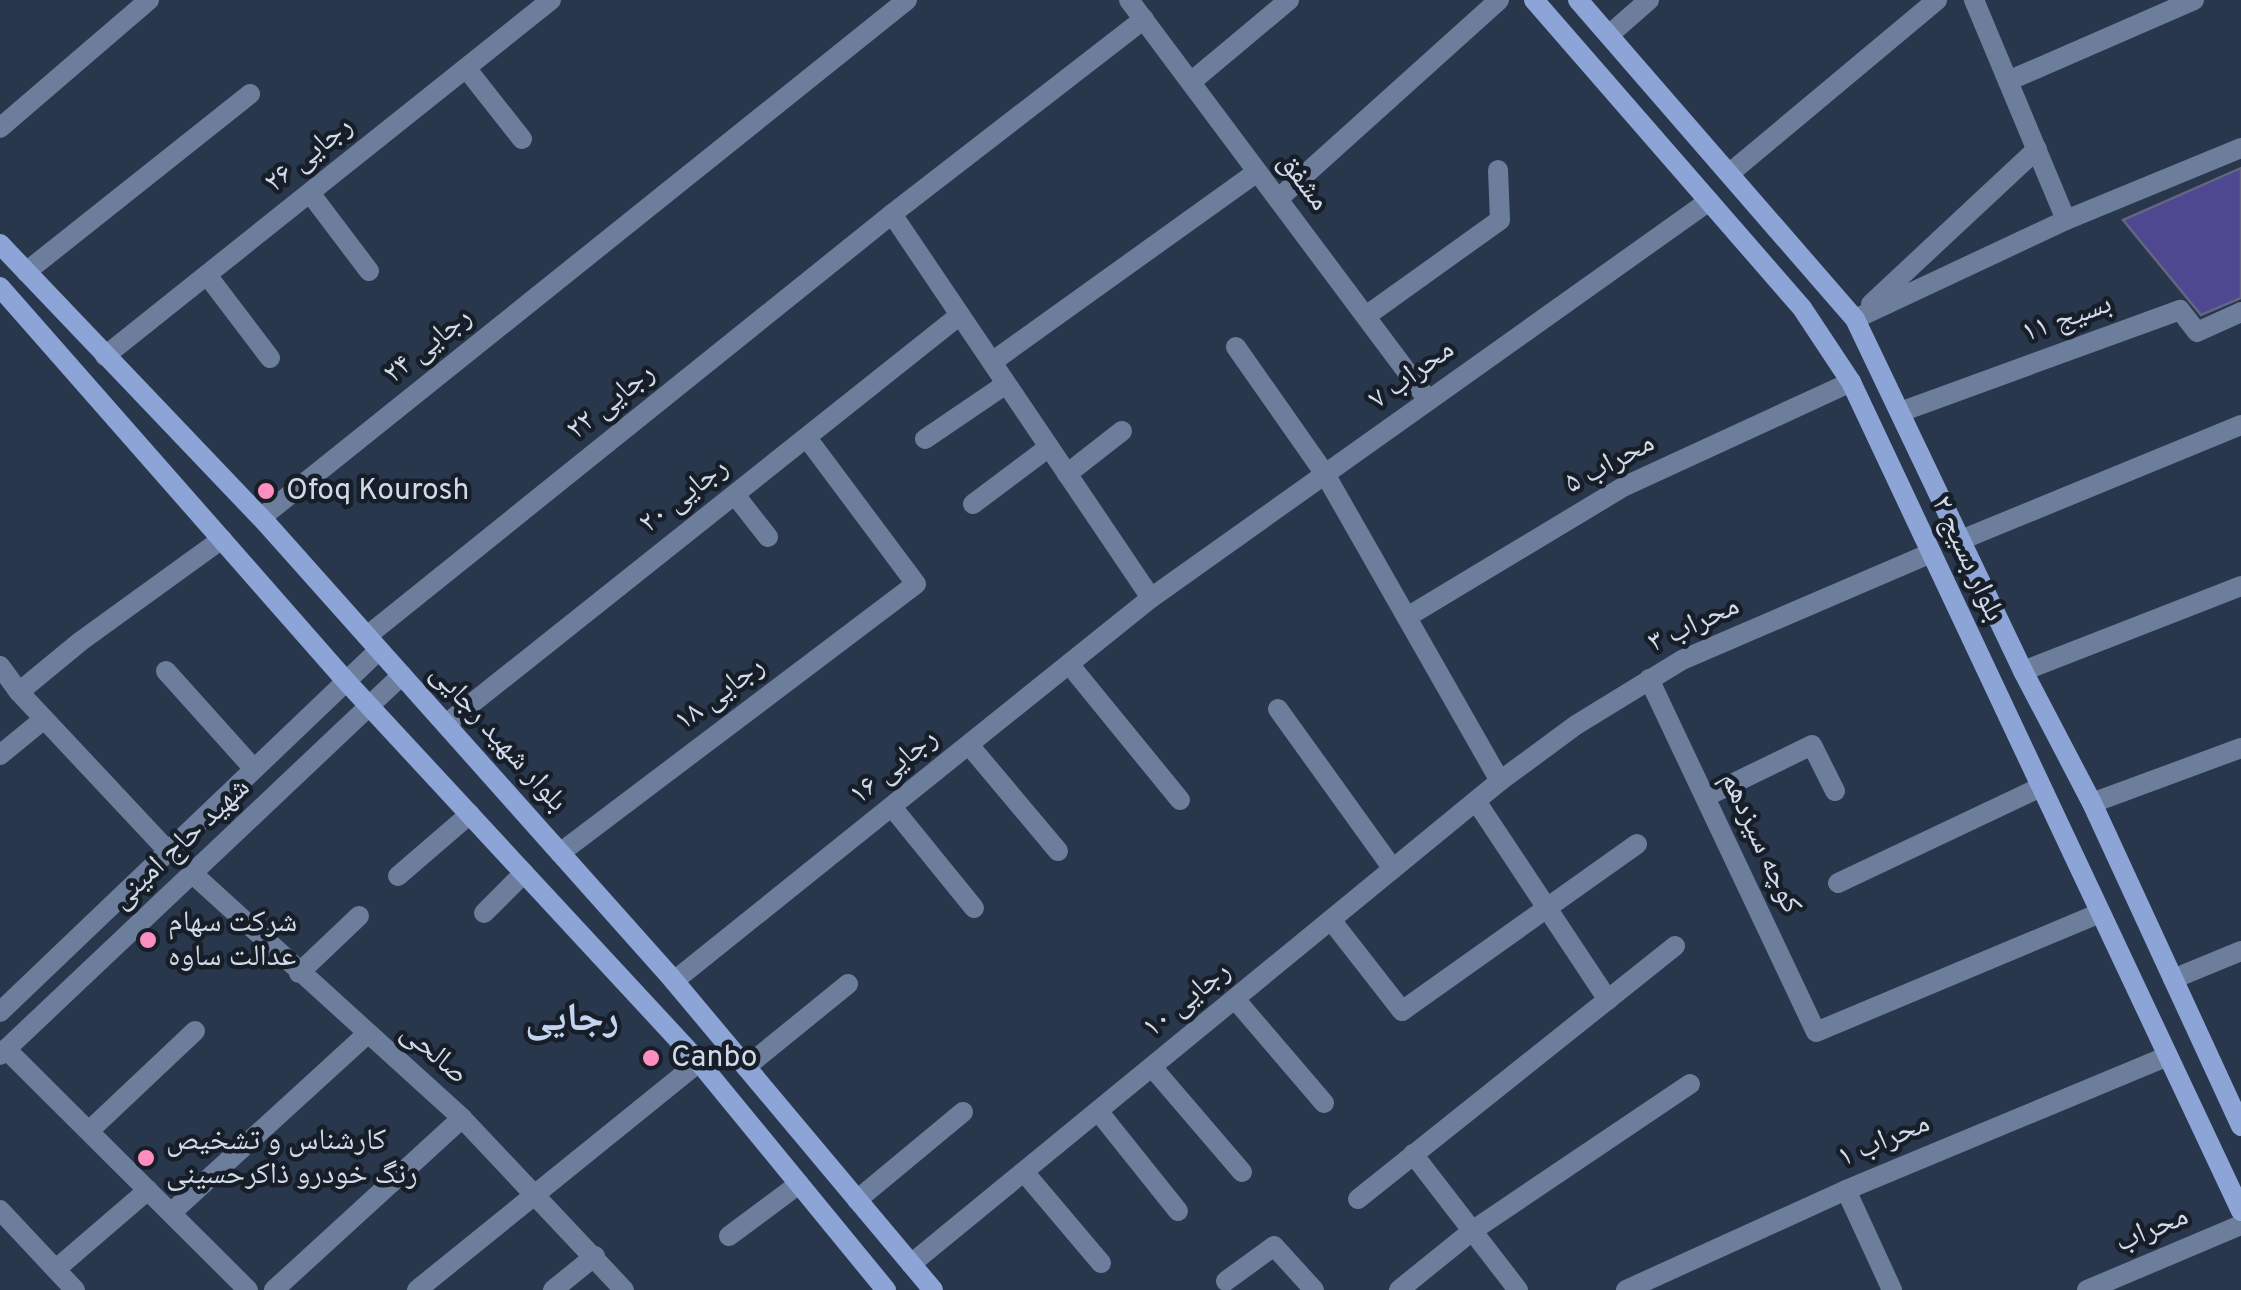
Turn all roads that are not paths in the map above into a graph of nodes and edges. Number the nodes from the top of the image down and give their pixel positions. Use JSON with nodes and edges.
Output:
{"nodes":[{"id":1,"x":150,"y":0,"type":"edge"},
{"id":2,"x":551,"y":0,"type":"edge"},
{"id":3,"x":907,"y":0,"type":"edge"},
{"id":4,"x":1129,"y":0,"type":"edge"},
{"id":5,"x":1290,"y":0,"type":"edge"},
{"id":6,"x":1499,"y":0,"type":"edge"},
{"id":7,"x":1534,"y":0,"type":"edge"},
{"id":8,"x":1578,"y":0,"type":"edge"},
{"id":9,"x":1649,"y":0,"type":"edge"},
{"id":10,"x":1937,"y":0,"type":"edge"},
{"id":11,"x":1974,"y":0,"type":"edge"},
{"id":12,"x":2194,"y":0,"type":"edge"},
{"id":13,"x":1144,"y":20,"type":"junction"},
{"id":14,"x":1610,"y":35,"type":"junction"},
{"id":15,"x":466,"y":68,"type":"junction"},
{"id":16,"x":2008,"y":81,"type":"junction"},
{"id":17,"x":1191,"y":82,"type":"junction"},
{"id":18,"x":250,"y":94,"type":"dead end"},
{"id":19,"x":0,"y":128,"type":"edge"},
{"id":20,"x":522,"y":139,"type":"dead end"},
{"id":21,"x":2241,"y":148,"type":"edge"},
{"id":22,"x":2037,"y":150,"type":"junction"},
{"id":23,"x":1498,"y":170,"type":"dead end"},
{"id":24,"x":1257,"y":172,"type":"junction"},
{"id":25,"x":1730,"y":173,"type":"junction"},
{"id":26,"x":310,"y":192,"type":"junction"},
{"id":27,"x":1278,"y":199,"type":"junction"},
{"id":28,"x":1709,"y":201,"type":"junction"},
{"id":29,"x":892,"y":214,"type":"junction"},
{"id":30,"x":2066,"y":220,"type":"junction"},
{"id":31,"x":0,"y":244,"type":"edge"},
{"id":32,"x":369,"y":270,"type":"dead end"},
{"id":33,"x":26,"y":272,"type":"junction"},
{"id":34,"x":207,"y":275,"type":"junction"},
{"id":35,"x":0,"y":286,"type":"edge"},
{"id":36,"x":2241,"y":312,"type":"edge"},
{"id":37,"x":960,"y":316,"type":"junction"},
{"id":38,"x":1366,"y":316,"type":"junction"},
{"id":39,"x":1855,"y":318,"type":"junction"},
{"id":40,"x":1825,"y":339,"type":"junction"},
{"id":41,"x":1236,"y":348,"type":"dead end"},
{"id":42,"x":105,"y":356,"type":"junction"},
{"id":43,"x":270,"y":358,"type":"dead end"},
{"id":44,"x":992,"y":362,"type":"junction"},
{"id":45,"x":1851,"y":382,"type":"junction"},
{"id":46,"x":1006,"y":384,"type":"junction"},
{"id":47,"x":1428,"y":400,"type":"junction"},
{"id":48,"x":1903,"y":412,"type":"junction"},
{"id":49,"x":2241,"y":425,"type":"edge"},
{"id":50,"x":1122,"y":431,"type":"dead end"},
{"id":51,"x":806,"y":438,"type":"junction"},
{"id":52,"x":925,"y":439,"type":"dead end"},
{"id":53,"x":1049,"y":447,"type":"junction"},
{"id":54,"x":1068,"y":474,"type":"junction"},
{"id":55,"x":1325,"y":474,"type":"junction"},
{"id":56,"x":735,"y":495,"type":"junction"},
{"id":57,"x":973,"y":504,"type":"dead end"},
{"id":58,"x":262,"y":517,"type":"junction"},
{"id":59,"x":768,"y":537,"type":"dead end"},
{"id":60,"x":222,"y":539,"type":"junction"},
{"id":61,"x":1962,"y":540,"type":"junction"},
{"id":62,"x":1931,"y":553,"type":"junction"},
{"id":63,"x":2241,"y":586,"type":"edge"},
{"id":64,"x":1151,"y":598,"type":"junction"},
{"id":65,"x":1407,"y":617,"type":"junction"},
{"id":66,"x":373,"y":643,"type":"junction"},
{"id":67,"x":1069,"y":664,"type":"junction"},
{"id":68,"x":0,"y":666,"type":"edge"},
{"id":69,"x":166,"y":671,"type":"dead end"},
{"id":70,"x":2023,"y":671,"type":"junction"},
{"id":71,"x":402,"y":675,"type":"junction"},
{"id":72,"x":1649,"y":679,"type":"junction"},
{"id":73,"x":346,"y":681,"type":"junction"},
{"id":74,"x":19,"y":692,"type":"junction"},
{"id":75,"x":370,"y":706,"type":"junction"},
{"id":76,"x":1278,"y":709,"type":"dead end"},
{"id":77,"x":44,"y":719,"type":"junction"},
{"id":78,"x":305,"y":722,"type":"junction"},
{"id":79,"x":446,"y":724,"type":"junction"},
{"id":80,"x":969,"y":744,"type":"junction"},
{"id":81,"x":327,"y":746,"type":"junction"},
{"id":82,"x":2241,"y":748,"type":"edge"},
{"id":83,"x":0,"y":755,"type":"edge"},
{"id":84,"x":254,"y":769,"type":"junction"},
{"id":85,"x":1500,"y":781,"type":"junction"},
{"id":86,"x":2041,"y":787,"type":"junction"},
{"id":87,"x":1835,"y":791,"type":"dead end"},
{"id":88,"x":1705,"y":796,"type":"junction"},
{"id":89,"x":1180,"y":800,"type":"dead end"},
{"id":90,"x":1476,"y":801,"type":"junction"},
{"id":91,"x":2092,"y":803,"type":"junction"},
{"id":92,"x":892,"y":807,"type":"junction"},
{"id":93,"x":470,"y":814,"type":"junction"},
{"id":94,"x":1637,"y":844,"type":"dead end"},
{"id":95,"x":168,"y":851,"type":"junction"},
{"id":96,"x":1058,"y":851,"type":"dead end"},
{"id":97,"x":560,"y":853,"type":"junction"},
{"id":98,"x":1393,"y":869,"type":"junction"},
{"id":99,"x":524,"y":873,"type":"junction"},
{"id":100,"x":192,"y":874,"type":"junction"},
{"id":101,"x":398,"y":876,"type":"dead end"},
{"id":102,"x":1838,"y":882,"type":"dead end"},
{"id":103,"x":974,"y":908,"type":"dead end"},
{"id":104,"x":1545,"y":908,"type":"junction"},
{"id":105,"x":2100,"y":912,"type":"junction"},
{"id":106,"x":484,"y":913,"type":"dead end"},
{"id":107,"x":358,"y":916,"type":"dead end"},
{"id":108,"x":1332,"y":920,"type":"junction"},
{"id":109,"x":1675,"y":946,"type":"dead end"},
{"id":110,"x":2241,"y":951,"type":"edge"},
{"id":111,"x":298,"y":973,"type":"junction"},
{"id":112,"x":2173,"y":979,"type":"junction"},
{"id":113,"x":674,"y":982,"type":"junction"},
{"id":114,"x":848,"y":984,"type":"dead end"},
{"id":115,"x":1235,"y":999,"type":"junction"},
{"id":116,"x":1608,"y":1000,"type":"junction"},
{"id":117,"x":0,"y":1012,"type":"edge"},
{"id":118,"x":195,"y":1031,"type":"dead end"},
{"id":119,"x":367,"y":1034,"type":"junction"},
{"id":120,"x":3,"y":1052,"type":"edge"},
{"id":121,"x":2168,"y":1056,"type":"junction"},
{"id":122,"x":699,"y":1062,"type":"junction"},
{"id":123,"x":746,"y":1067,"type":"junction"},
{"id":124,"x":1152,"y":1067,"type":"junction"},
{"id":125,"x":1690,"y":1084,"type":"dead end"},
{"id":126,"x":1324,"y":1103,"type":"dead end"},
{"id":127,"x":1098,"y":1111,"type":"junction"},
{"id":128,"x":963,"y":1112,"type":"dead end"},
{"id":129,"x":462,"y":1118,"type":"junction"},
{"id":130,"x":2241,"y":1126,"type":"edge"},
{"id":131,"x":88,"y":1131,"type":"junction"},
{"id":132,"x":1413,"y":1154,"type":"junction"},
{"id":133,"x":1024,"y":1172,"type":"junction"},
{"id":134,"x":1242,"y":1172,"type":"dead end"},
{"id":135,"x":800,"y":1184,"type":"junction"},
{"id":136,"x":148,"y":1190,"type":"junction"},
{"id":137,"x":1846,"y":1190,"type":"junction"},
{"id":138,"x":535,"y":1194,"type":"junction"},
{"id":139,"x":1358,"y":1198,"type":"dead end"},
{"id":140,"x":857,"y":1200,"type":"junction"},
{"id":141,"x":0,"y":1210,"type":"edge"},
{"id":142,"x":1178,"y":1211,"type":"dead end"},
{"id":143,"x":2241,"y":1211,"type":"edge"},
{"id":144,"x":171,"y":1213,"type":"junction"},
{"id":145,"x":2241,"y":1225,"type":"edge"},
{"id":146,"x":1472,"y":1231,"type":"junction"},
{"id":147,"x":730,"y":1236,"type":"dead end"},
{"id":148,"x":595,"y":1256,"type":"junction"},
{"id":149,"x":1100,"y":1263,"type":"dead end"},
{"id":150,"x":911,"y":1264,"type":"junction"},
{"id":151,"x":56,"y":1269,"type":"junction"},
{"id":152,"x":1226,"y":1281,"type":"dead end"},
{"id":153,"x":421,"y":1287,"type":"edge"},
{"id":154,"x":76,"y":1290,"type":"edge"},
{"id":155,"x":248,"y":1290,"type":"edge"},
{"id":156,"x":274,"y":1290,"type":"edge"},
{"id":157,"x":553,"y":1290,"type":"edge"},
{"id":158,"x":624,"y":1290,"type":"edge"},
{"id":159,"x":886,"y":1290,"type":"edge"},
{"id":160,"x":933,"y":1290,"type":"edge"},
{"id":161,"x":1314,"y":1290,"type":"edge"},
{"id":162,"x":1398,"y":1290,"type":"edge"},
{"id":163,"x":1518,"y":1290,"type":"edge"},
{"id":164,"x":1626,"y":1290,"type":"edge"},
{"id":165,"x":1892,"y":1290,"type":"edge"},
{"id":166,"x":2087,"y":1290,"type":"edge"}],
"edges":[{"from":1,"to":19,"type":"street"},
{"from":2,"to":15,"type":"street","name":"رجایی ۲۶"},
{"from":3,"to":58,"type":"street","name":"رجایی ۲۴"},
{"from":4,"to":13,"type":"street","name":"مشفق"},
{"from":5,"to":17,"type":"street"},
{"from":6,"to":27,"type":"street"},
{"from":7,"to":28,"type":"main road","name":"بلوار بسیج ۲"},
{"from":8,"to":14,"type":"main road","name":"بلوار بسیج ۲"},
{"from":9,"to":14,"type":"street"},
{"from":10,"to":25,"type":"street"},
{"from":11,"to":16,"type":"street"},
{"from":12,"to":16,"type":"street"},
{"from":13,"to":17,"type":"street","name":"مشفق"},
{"from":13,"to":29,"type":"street","name":"رجایی ۲۲"},
{"from":14,"to":25,"type":"main road","name":"بلوار بسیج ۲"},
{"from":15,"to":20,"type":"street"},
{"from":15,"to":26,"type":"street","name":"رجایی ۲۶"},
{"from":16,"to":22,"type":"street"},
{"from":17,"to":24,"type":"street","name":"مشفق"},
{"from":18,"to":33,"type":"street"},
{"from":21,"to":30,"type":"street"},
{"from":22,"to":30,"type":"street"},
{"from":22,"to":39,"type":"street"},
{"from":23,"to":38,"type":"street"},
{"from":24,"to":27,"type":"street","name":"مشفق"},
{"from":24,"to":44,"type":"street"},
{"from":25,"to":39,"type":"main road","name":"بلوار بسیج ۲"},
{"from":26,"to":32,"type":"street"},
{"from":26,"to":34,"type":"street","name":"رجایی ۲۶"},
{"from":27,"to":38,"type":"street","name":"مشفق"},
{"from":28,"to":40,"type":"main road","name":"بلوار بسیج ۲"},
{"from":28,"to":47,"type":"street","name":"محراب ۷"},
{"from":29,"to":37,"type":"street"},
{"from":29,"to":66,"type":"street","name":"رجایی ۲۲"},
{"from":30,"to":39,"type":"street"},
{"from":31,"to":33,"type":"main road","name":"بلوار شهید رجایی"},
{"from":33,"to":42,"type":"main road","name":"بلوار شهید رجایی"},
{"from":34,"to":42,"type":"street","name":"رجایی ۲۶"},
{"from":34,"to":43,"type":"street"},
{"from":35,"to":60,"type":"main road"},
{"from":36,"to":48,"type":"street","name":"۱۱ بسیج"},
{"from":37,"to":44,"type":"street"},
{"from":37,"to":51,"type":"street","name":"رجایی ۲۰"},
{"from":38,"to":47,"type":"street","name":"مشفق"},
{"from":39,"to":40,"type":"main road"},
{"from":39,"to":48,"type":"main road","name":"بلوار بسیج ۲"},
{"from":40,"to":45,"type":"main road","name":"بلوار بسیج ۲"},
{"from":41,"to":55,"type":"street"},
{"from":42,"to":58,"type":"main road","name":"بلوار شهید رجایی"},
{"from":44,"to":46,"type":"street"},
{"from":45,"to":62,"type":"main road","name":"بلوار بسیج ۲"},
{"from":45,"to":65,"type":"street","name":"محراب ۵"},
{"from":46,"to":52,"type":"street"},
{"from":46,"to":53,"type":"street"},
{"from":47,"to":55,"type":"street","name":"محراب ۷"},
{"from":48,"to":61,"type":"main road","name":"بلوار بسیج ۲"},
{"from":49,"to":61,"type":"street"},
{"from":50,"to":54,"type":"street"},
{"from":51,"to":56,"type":"street","name":"رجایی ۲۰"},
{"from":51,"to":97,"type":"street","name":"رجایی ۱۸"},
{"from":53,"to":54,"type":"street"},
{"from":53,"to":57,"type":"street"},
{"from":54,"to":64,"type":"street"},
{"from":55,"to":64,"type":"street","name":"محراب ۷"},
{"from":55,"to":65,"type":"street"},
{"from":56,"to":59,"type":"street"},
{"from":56,"to":79,"type":"street","name":"رجایی ۲۰"},
{"from":58,"to":66,"type":"main road","name":"بلوار شهید رجایی"},
{"from":60,"to":73,"type":"main road"},
{"from":60,"to":74,"type":"street"},
{"from":61,"to":70,"type":"main road","name":"بلوار بسیج ۲"},
{"from":62,"to":72,"type":"street","name":"محراب ۳"},
{"from":62,"to":86,"type":"main road","name":"بلوار بسیج ۲"},
{"from":63,"to":70,"type":"street"},
{"from":64,"to":67,"type":"street","name":"رجایی ۱۶"},
{"from":65,"to":85,"type":"street"},
{"from":66,"to":71,"type":"main road","name":"بلوار شهید رجایی"},
{"from":66,"to":73,"type":"street","name":"شهید حاج امینی"},
{"from":67,"to":80,"type":"street","name":"رجایی ۱۶"},
{"from":67,"to":89,"type":"street"},
{"from":68,"to":74,"type":"street"},
{"from":69,"to":84,"type":"street"},
{"from":70,"to":91,"type":"main road","name":"بلوار بسیج ۲"},
{"from":71,"to":75,"type":"street","name":"شهید حاج امینی"},
{"from":71,"to":79,"type":"main road","name":"بلوار شهید رجایی"},
{"from":72,"to":85,"type":"street","name":"محراب ۳"},
{"from":72,"to":88,"type":"street","name":"کوچه سیزدهم"},
{"from":73,"to":75,"type":"main road"},
{"from":73,"to":78,"type":"street","name":"شهید حاج امینی"},
{"from":74,"to":77,"type":"street"},
{"from":75,"to":81,"type":"street","name":"شهید حاج امینی"},
{"from":75,"to":93,"type":"main road"},
{"from":76,"to":98,"type":"street"},
{"from":77,"to":83,"type":"street"},
{"from":77,"to":95,"type":"street"},
{"from":78,"to":81,"type":"street"},
{"from":78,"to":84,"type":"street","name":"شهید حاج امینی"},
{"from":79,"to":97,"type":"main road","name":"بلوار شهید رجایی"},
{"from":80,"to":92,"type":"street","name":"رجایی ۱۶"},
{"from":80,"to":96,"type":"street"},
{"from":81,"to":100,"type":"street","name":"شهید حاج امینی"},
{"from":82,"to":91,"type":"street"},
{"from":84,"to":95,"type":"street","name":"شهید حاج امینی"},
{"from":85,"to":90,"type":"street","name":"رجایی ۱۰"},
{"from":86,"to":102,"type":"street"},
{"from":86,"to":105,"type":"main road","name":"بلوار بسیج ۲"},
{"from":87,"to":88,"type":"street"},
{"from":88,"to":105,"type":"street","name":"کوچه سیزدهم"},
{"from":90,"to":98,"type":"street","name":"رجایی ۱۰"},
{"from":90,"to":104,"type":"street"},
{"from":91,"to":112,"type":"main road","name":"بلوار بسیج ۲"},
{"from":92,"to":103,"type":"street"},
{"from":92,"to":113,"type":"street","name":"رجایی ۱۶"},
{"from":93,"to":99,"type":"main road"},
{"from":93,"to":101,"type":"street"},
{"from":94,"to":104,"type":"street"},
{"from":95,"to":117,"type":"street","name":"شهید حاج امینی"},
{"from":97,"to":113,"type":"main road","name":"بلوار شهید رجایی"},
{"from":98,"to":108,"type":"street","name":"رجایی ۱۰"},
{"from":99,"to":106,"type":"street"},
{"from":99,"to":122,"type":"main road"},
{"from":100,"to":111,"type":"street","name":"صالحی"},
{"from":100,"to":120,"type":"street","name":"شهید حاج امینی"},
{"from":104,"to":108,"type":"street"},
{"from":104,"to":116,"type":"street"},
{"from":105,"to":121,"type":"main road","name":"بلوار بسیج ۲"},
{"from":107,"to":111,"type":"street"},
{"from":108,"to":115,"type":"street","name":"رجایی ۱۰"},
{"from":109,"to":116,"type":"street"},
{"from":110,"to":112,"type":"street"},
{"from":111,"to":119,"type":"street","name":"صالحی"},
{"from":112,"to":130,"type":"main road","name":"بلوار بسیج ۲"},
{"from":113,"to":123,"type":"main road","name":"بلوار شهید رجایی"},
{"from":114,"to":123,"type":"street"},
{"from":115,"to":124,"type":"street","name":"رجایی ۱۰"},
{"from":115,"to":126,"type":"street"},
{"from":116,"to":132,"type":"street"},
{"from":118,"to":131,"type":"street"},
{"from":119,"to":129,"type":"street","name":"صالحی"},
{"from":119,"to":144,"type":"street"},
{"from":120,"to":131,"type":"street"},
{"from":121,"to":137,"type":"street","name":"محراب ۱"},
{"from":121,"to":143,"type":"main road","name":"بلوار بسیج ۲"},
{"from":122,"to":135,"type":"main road"},
{"from":122,"to":138,"type":"street"},
{"from":123,"to":140,"type":"main road","name":"بلوار شهید رجایی"},
{"from":124,"to":127,"type":"street","name":"رجایی ۱۰"},
{"from":124,"to":134,"type":"street"},
{"from":125,"to":146,"type":"street"},
{"from":127,"to":133,"type":"street","name":"رجایی ۱۰"},
{"from":127,"to":142,"type":"street"},
{"from":128,"to":140,"type":"street"},
{"from":129,"to":138,"type":"street","name":"صالحی"},
{"from":129,"to":156,"type":"street"},
{"from":131,"to":136,"type":"street"},
{"from":132,"to":139,"type":"street"},
{"from":132,"to":146,"type":"street"},
{"from":133,"to":149,"type":"street"},
{"from":133,"to":150,"type":"street","name":"رجایی ۱۰"},
{"from":135,"to":147,"type":"street"},
{"from":135,"to":159,"type":"main road"},
{"from":136,"to":144,"type":"street"},
{"from":136,"to":151,"type":"street"},
{"from":137,"to":164,"type":"street","name":"محراب ۱"},
{"from":137,"to":165,"type":"street"},
{"from":138,"to":148,"type":"street","name":"صالحی"},
{"from":138,"to":153,"type":"street"},
{"from":140,"to":150,"type":"main road","name":"بلوار شهید رجایی"},
{"from":141,"to":151,"type":"street"},
{"from":144,"to":155,"type":"street"},
{"from":145,"to":166,"type":"street","name":"محراب"},
{"from":146,"to":162,"type":"street"},
{"from":146,"to":163,"type":"street"},
{"from":148,"to":157,"type":"street"},
{"from":148,"to":158,"type":"street","name":"صالحی"},
{"from":150,"to":160,"type":"main road","name":"بلوار شهید رجایی"},
{"from":151,"to":154,"type":"street"},
{"from":152,"to":161,"type":"street"}]}
